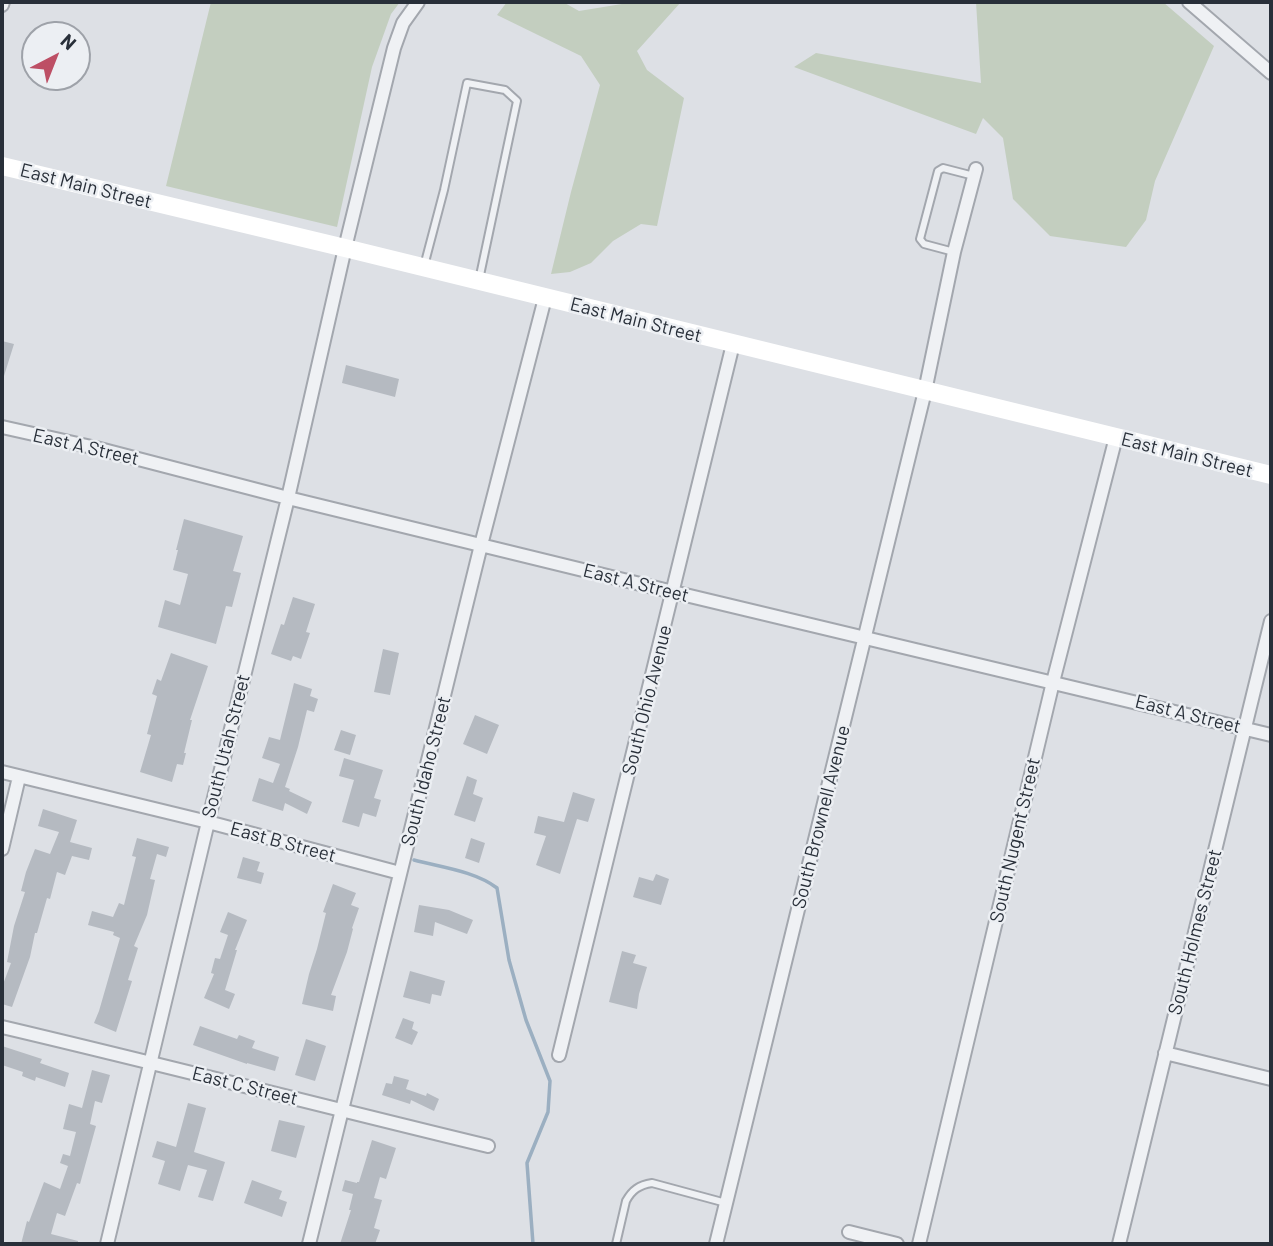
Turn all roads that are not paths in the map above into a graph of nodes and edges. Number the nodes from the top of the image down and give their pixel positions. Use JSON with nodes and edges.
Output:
{"nodes":[{"id":1,"x":418,"y":2,"type":"edge"},
{"id":2,"x":1189,"y":2,"type":"edge"},
{"id":3,"x":1271,"y":73,"type":"edge"},
{"id":4,"x":2,"y":166,"type":"edge"},
{"id":5,"x":975,"y":172,"type":"joint"},
{"id":6,"x":345,"y":248,"type":"junction"},
{"id":7,"x":954,"y":252,"type":"junction"},
{"id":8,"x":423,"y":268,"type":"junction"},
{"id":9,"x":478,"y":282,"type":"junction"},
{"id":10,"x":545,"y":298,"type":"junction"},
{"id":11,"x":733,"y":344,"type":"junction"},
{"id":12,"x":925,"y":391,"type":"junction"},
{"id":13,"x":2,"y":427,"type":"edge"},
{"id":14,"x":1116,"y":437,"type":"junction"},
{"id":15,"x":1271,"y":475,"type":"edge"},
{"id":16,"x":288,"y":498,"type":"junction"},
{"id":17,"x":481,"y":545,"type":"junction"},
{"id":18,"x":673,"y":592,"type":"junction"},
{"id":19,"x":1271,"y":621,"type":"edge"},
{"id":20,"x":865,"y":636,"type":"junction"},
{"id":21,"x":1053,"y":682,"type":"junction"},
{"id":22,"x":1246,"y":729,"type":"junction"},
{"id":23,"x":1271,"y":735,"type":"edge"},
{"id":24,"x":2,"y":772,"type":"edge"},
{"id":25,"x":19,"y":777,"type":"junction"},
{"id":26,"x":208,"y":822,"type":"junction"},
{"id":27,"x":2,"y":849,"type":"edge"},
{"id":28,"x":400,"y":873,"type":"junction"},
{"id":29,"x":2,"y":1027,"type":"edge"},
{"id":30,"x":1165,"y":1053,"type":"junction"},
{"id":31,"x":559,"y":1055,"type":"dead end"},
{"id":32,"x":150,"y":1061,"type":"junction"},
{"id":33,"x":1271,"y":1079,"type":"edge"},
{"id":34,"x":343,"y":1111,"type":"junction"},
{"id":35,"x":488,"y":1146,"type":"dead end"},
{"id":36,"x":726,"y":1203,"type":"junction"},
{"id":37,"x":849,"y":1232,"type":"dead end"},
{"id":38,"x":107,"y":1244,"type":"edge"},
{"id":39,"x":309,"y":1244,"type":"edge"},
{"id":40,"x":616,"y":1244,"type":"edge"},
{"id":41,"x":716,"y":1244,"type":"edge"},
{"id":42,"x":897,"y":1244,"type":"edge"},
{"id":43,"x":919,"y":1244,"type":"edge"},
{"id":44,"x":1119,"y":1244,"type":"edge"}],
"edges":[{"from":1,"to":6,"type":"street","name":"South Utah Street"},
{"from":2,"to":3,"type":"street"},
{"from":4,"to":6,"type":"street","name":"East Main Street"},
{"from":5,"to":7,"type":"street","name":"South Brownell Avenue"},
{"from":5,"to":7,"type":"lane"},
{"from":6,"to":8,"type":"street","name":"East Main Street"},
{"from":6,"to":16,"type":"street","name":"South Utah Street"},
{"from":7,"to":12,"type":"street","name":"South Brownell Avenue"},
{"from":8,"to":9,"type":"street","name":"East Main Street"},
{"from":8,"to":9,"type":"lane"},
{"from":9,"to":10,"type":"street","name":"East Main Street"},
{"from":10,"to":11,"type":"street","name":"East Main Street"},
{"from":10,"to":17,"type":"street","name":"South Idaho Street"},
{"from":11,"to":12,"type":"street","name":"East Main Street"},
{"from":11,"to":18,"type":"street","name":"South Ohio Avenue"},
{"from":12,"to":14,"type":"street","name":"East Main Street"},
{"from":12,"to":20,"type":"street","name":"South Brownell Avenue"},
{"from":13,"to":16,"type":"street","name":"East A Street"},
{"from":14,"to":15,"type":"street","name":"East Main Street"},
{"from":14,"to":21,"type":"street","name":"South Nugent Street"},
{"from":16,"to":17,"type":"street","name":"East A Street"},
{"from":16,"to":26,"type":"street","name":"South Utah Street"},
{"from":17,"to":18,"type":"street","name":"East A Street"},
{"from":17,"to":28,"type":"street","name":"South Idaho Street"},
{"from":18,"to":20,"type":"street","name":"East A Street"},
{"from":18,"to":31,"type":"street","name":"South Ohio Avenue"},
{"from":19,"to":22,"type":"street","name":"South Holmes Street"},
{"from":20,"to":21,"type":"street","name":"East A Street"},
{"from":20,"to":36,"type":"street","name":"South Brownell Avenue"},
{"from":21,"to":22,"type":"street","name":"East A Street"},
{"from":21,"to":43,"type":"street","name":"South Nugent Street"},
{"from":22,"to":23,"type":"street","name":"East A Street"},
{"from":22,"to":30,"type":"street","name":"South Holmes Street"},
{"from":24,"to":25,"type":"street","name":"East B Street"},
{"from":25,"to":26,"type":"street","name":"East B Street"},
{"from":25,"to":27,"type":"street"},
{"from":26,"to":28,"type":"street","name":"East B Street"},
{"from":26,"to":32,"type":"street","name":"South Utah Street"},
{"from":28,"to":34,"type":"street","name":"South Idaho Street"},
{"from":29,"to":32,"type":"street","name":"East C Street"},
{"from":30,"to":33,"type":"street"},
{"from":30,"to":44,"type":"street","name":"South Holmes Street"},
{"from":32,"to":34,"type":"street","name":"East C Street"},
{"from":32,"to":38,"type":"street","name":"South Utah Street"},
{"from":34,"to":35,"type":"street","name":"East C Street"},
{"from":34,"to":39,"type":"street","name":"South Idaho Street"},
{"from":36,"to":40,"type":"lane"},
{"from":36,"to":41,"type":"street","name":"South Brownell Avenue"},
{"from":37,"to":42,"type":"street"}]}
